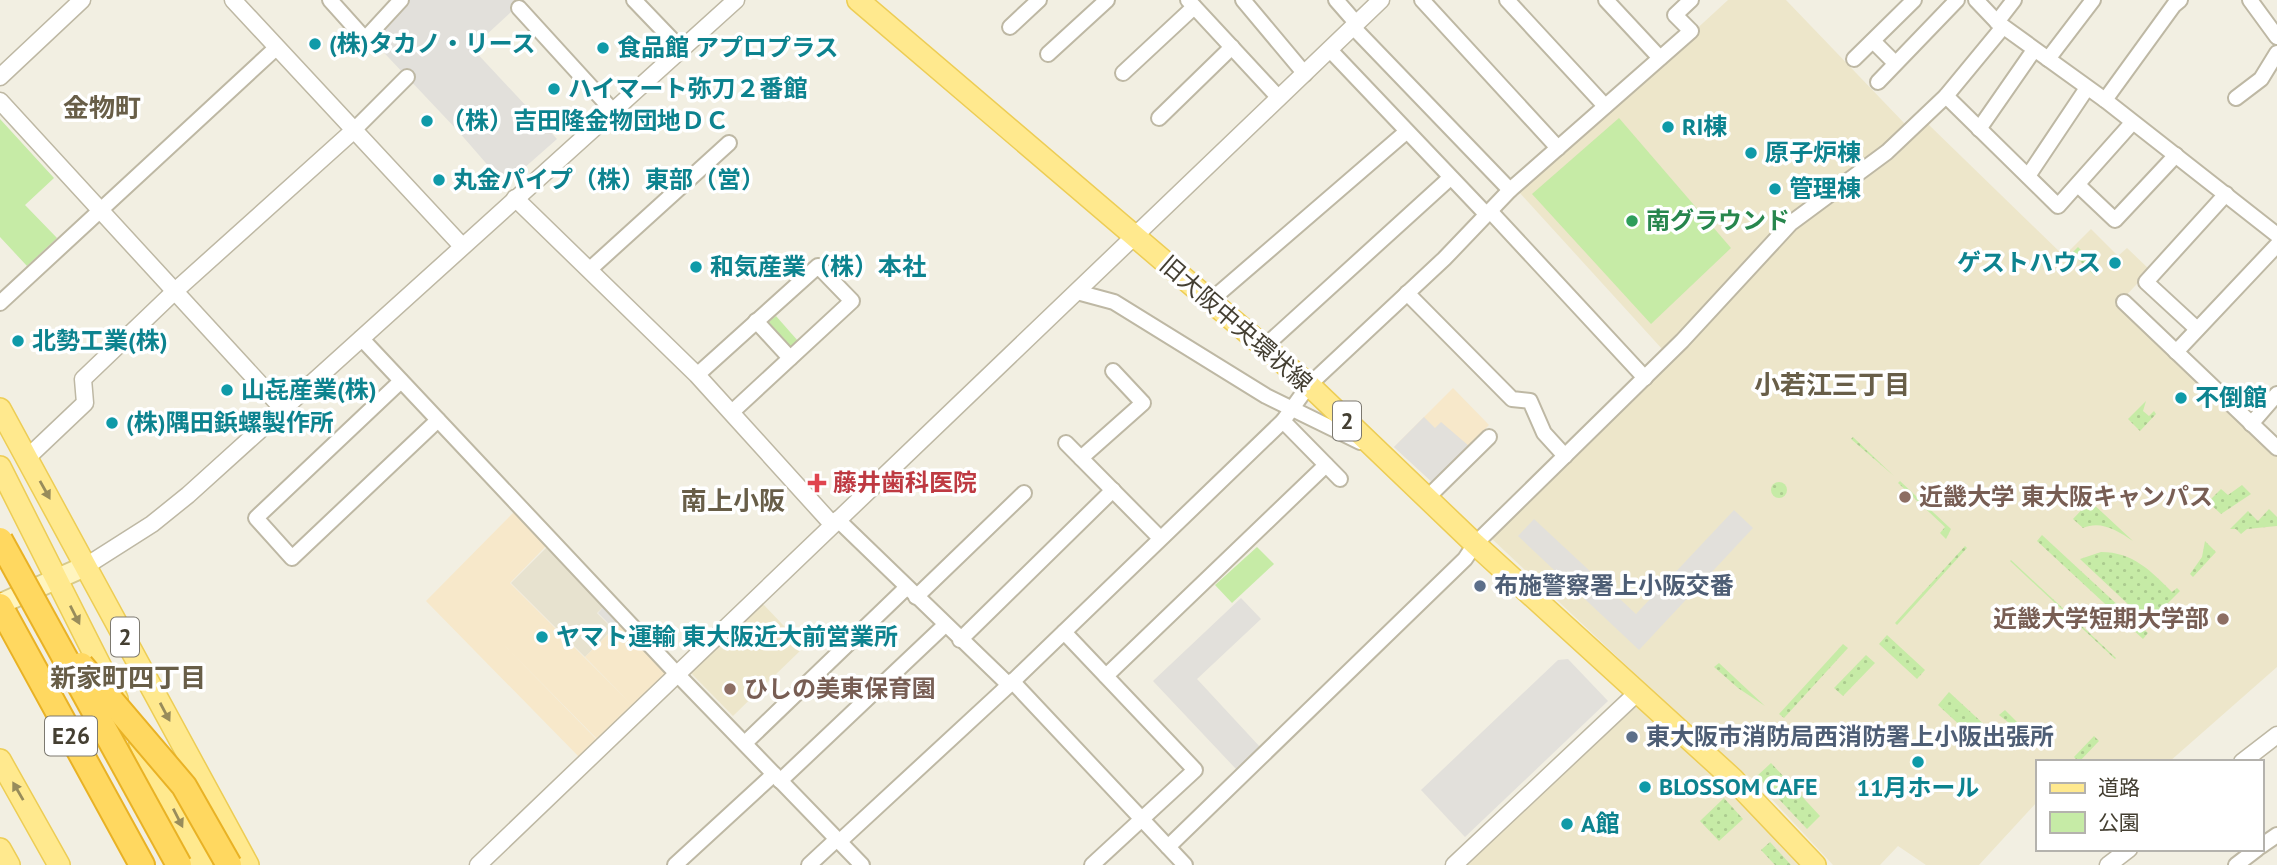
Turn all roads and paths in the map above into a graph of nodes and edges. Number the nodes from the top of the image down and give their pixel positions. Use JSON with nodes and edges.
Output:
{"nodes":[{"id":1,"x":82,"y":0,"type":"edge"},
{"id":2,"x":233,"y":0,"type":"edge"},
{"id":3,"x":330,"y":0,"type":"edge"},
{"id":4,"x":401,"y":0,"type":"edge"},
{"id":5,"x":634,"y":0,"type":"edge"},
{"id":6,"x":736,"y":0,"type":"edge"},
{"id":7,"x":858,"y":0,"type":"edge"},
{"id":8,"x":1039,"y":0,"type":"edge"},
{"id":9,"x":1107,"y":0,"type":"edge"},
{"id":10,"x":1242,"y":0,"type":"edge"},
{"id":11,"x":1336,"y":0,"type":"edge"},
{"id":12,"x":1422,"y":0,"type":"edge"},
{"id":13,"x":1507,"y":0,"type":"edge"},
{"id":14,"x":1606,"y":0,"type":"edge"},
{"id":15,"x":1691,"y":0,"type":"edge"},
{"id":16,"x":1914,"y":0,"type":"edge"},
{"id":17,"x":1957,"y":0,"type":"edge"},
{"id":18,"x":1976,"y":0,"type":"edge"},
{"id":19,"x":2014,"y":0,"type":"edge"},
{"id":20,"x":2094,"y":0,"type":"edge"},
{"id":21,"x":2180,"y":0,"type":"edge"},
{"id":22,"x":2250,"y":0,"type":"edge"},
{"id":23,"x":1378,"y":1,"type":"edge"},
{"id":24,"x":1191,"y":3,"type":"edge"},
{"id":25,"x":519,"y":8,"type":"dead end"},
{"id":26,"x":1355,"y":25,"type":"junction"},
{"id":27,"x":2000,"y":25,"type":"junction"},
{"id":28,"x":1010,"y":27,"type":"dead end"},
{"id":29,"x":2277,"y":37,"type":"edge"},
{"id":30,"x":1873,"y":41,"type":"junction"},
{"id":31,"x":1232,"y":47,"type":"junction"},
{"id":32,"x":276,"y":48,"type":"junction"},
{"id":33,"x":682,"y":50,"type":"junction"},
{"id":34,"x":1330,"y":50,"type":"junction"},
{"id":35,"x":2034,"y":50,"type":"junction"},
{"id":36,"x":2277,"y":53,"type":"edge"},
{"id":37,"x":1048,"y":54,"type":"dead end"},
{"id":38,"x":1660,"y":58,"type":"junction"},
{"id":39,"x":1854,"y":59,"type":"dead end"},
{"id":40,"x":2048,"y":59,"type":"junction"},
{"id":41,"x":1895,"y":63,"type":"junction"},
{"id":42,"x":1123,"y":74,"type":"dead end"},
{"id":43,"x":1305,"y":74,"type":"junction"},
{"id":44,"x":0,"y":77,"type":"edge"},
{"id":45,"x":407,"y":77,"type":"dead end"},
{"id":46,"x":1878,"y":82,"type":"dead end"},
{"id":47,"x":2087,"y":88,"type":"junction"},
{"id":48,"x":1945,"y":96,"type":"junction"},
{"id":49,"x":1279,"y":98,"type":"junction"},
{"id":50,"x":2236,"y":98,"type":"dead end"},
{"id":51,"x":0,"y":100,"type":"edge"},
{"id":52,"x":2105,"y":100,"type":"junction"},
{"id":53,"x":1605,"y":106,"type":"junction"},
{"id":54,"x":613,"y":111,"type":"junction"},
{"id":55,"x":1159,"y":118,"type":"dead end"},
{"id":56,"x":2132,"y":123,"type":"junction"},
{"id":57,"x":1979,"y":129,"type":"junction"},
{"id":58,"x":353,"y":131,"type":"junction"},
{"id":59,"x":1406,"y":132,"type":"junction"},
{"id":60,"x":729,"y":143,"type":"dead end"},
{"id":61,"x":1558,"y":148,"type":"junction"},
{"id":62,"x":2176,"y":155,"type":"junction"},
{"id":63,"x":2028,"y":176,"type":"junction"},
{"id":64,"x":1450,"y":178,"type":"junction"},
{"id":65,"x":2078,"y":185,"type":"junction"},
{"id":66,"x":1510,"y":190,"type":"junction"},
{"id":67,"x":2226,"y":194,"type":"junction"},
{"id":68,"x":514,"y":198,"type":"junction"},
{"id":69,"x":101,"y":211,"type":"junction"},
{"id":70,"x":1488,"y":213,"type":"junction"},
{"id":71,"x":2277,"y":235,"type":"edge"},
{"id":72,"x":1134,"y":236,"type":"junction"},
{"id":73,"x":2277,"y":244,"type":"edge"},
{"id":74,"x":462,"y":246,"type":"junction"},
{"id":75,"x":589,"y":270,"type":"junction"},
{"id":76,"x":174,"y":291,"type":"junction"},
{"id":77,"x":1077,"y":292,"type":"junction"},
{"id":78,"x":1407,"y":293,"type":"junction"},
{"id":79,"x":1210,"y":301,"type":"junction"},
{"id":80,"x":2124,"y":302,"type":"dead end"},
{"id":81,"x":0,"y":303,"type":"edge"},
{"id":82,"x":756,"y":321,"type":"junction"},
{"id":83,"x":2197,"y":329,"type":"junction"},
{"id":84,"x":361,"y":338,"type":"junction"},
{"id":85,"x":1264,"y":347,"type":"junction"},
{"id":86,"x":2176,"y":352,"type":"junction"},
{"id":87,"x":790,"y":358,"type":"junction"},
{"id":88,"x":1113,"y":371,"type":"dead end"},
{"id":89,"x":697,"y":375,"type":"junction"},
{"id":90,"x":1645,"y":378,"type":"junction"},
{"id":91,"x":401,"y":381,"type":"junction"},
{"id":92,"x":1309,"y":385,"type":"junction"},
{"id":93,"x":2277,"y":394,"type":"edge"},
{"id":94,"x":1292,"y":407,"type":"junction"},
{"id":95,"x":0,"y":409,"type":"edge"},
{"id":96,"x":283,"y":409,"type":"junction"},
{"id":97,"x":732,"y":412,"type":"junction"},
{"id":98,"x":438,"y":420,"type":"junction"},
{"id":99,"x":1283,"y":421,"type":"junction"},
{"id":100,"x":2250,"y":424,"type":"junction"},
{"id":101,"x":1489,"y":437,"type":"dead end"},
{"id":102,"x":1066,"y":443,"type":"dead end"},
{"id":103,"x":2277,"y":448,"type":"edge"},
{"id":104,"x":1377,"y":450,"type":"junction"},
{"id":105,"x":1565,"y":456,"type":"junction"},
{"id":106,"x":27,"y":458,"type":"junction"},
{"id":107,"x":1082,"y":458,"type":"junction"},
{"id":108,"x":1326,"y":465,"type":"junction"},
{"id":109,"x":0,"y":467,"type":"edge"},
{"id":110,"x":1339,"y":479,"type":"dead end"},
{"id":111,"x":1113,"y":491,"type":"junction"},
{"id":112,"x":1024,"y":494,"type":"dead end"},
{"id":113,"x":1427,"y":498,"type":"junction"},
{"id":114,"x":835,"y":522,"type":"junction"},
{"id":115,"x":1160,"y":538,"type":"junction"},
{"id":116,"x":0,"y":540,"type":"edge"},
{"id":117,"x":1475,"y":544,"type":"junction"},
{"id":118,"x":86,"y":566,"type":"junction"},
{"id":119,"x":57,"y":580,"type":"junction"},
{"id":120,"x":911,"y":592,"type":"junction"},
{"id":121,"x":0,"y":605,"type":"edge"},
{"id":122,"x":47,"y":624,"type":"junction"},
{"id":123,"x":945,"y":625,"type":"junction"},
{"id":124,"x":1064,"y":632,"type":"junction"},
{"id":125,"x":961,"y":640,"type":"junction"},
{"id":126,"x":32,"y":665,"type":"junction"},
{"id":127,"x":678,"y":675,"type":"junction"},
{"id":128,"x":1106,"y":676,"type":"junction"},
{"id":129,"x":1011,"y":683,"type":"junction"},
{"id":130,"x":1637,"y":692,"type":"junction"},
{"id":131,"x":2277,"y":735,"type":"edge"},
{"id":132,"x":745,"y":743,"type":"junction"},
{"id":133,"x":0,"y":760,"type":"edge"},
{"id":134,"x":2245,"y":760,"type":"edge"},
{"id":135,"x":777,"y":777,"type":"junction"},
{"id":136,"x":1142,"y":820,"type":"junction"},
{"id":137,"x":41,"y":832,"type":"junction"},
{"id":138,"x":838,"y":840,"type":"junction"},
{"id":139,"x":1168,"y":847,"type":"junction"},
{"id":140,"x":0,"y":849,"type":"edge"},
{"id":141,"x":2126,"y":851,"type":"edge"},
{"id":142,"x":2256,"y":851,"type":"edge"},
{"id":143,"x":2242,"y":863,"type":"edge"},
{"id":144,"x":9,"y":865,"type":"edge"},
{"id":145,"x":51,"y":865,"type":"edge"},
{"id":146,"x":59,"y":865,"type":"edge"},
{"id":147,"x":130,"y":865,"type":"edge"},
{"id":148,"x":142,"y":865,"type":"edge"},
{"id":149,"x":180,"y":865,"type":"edge"},
{"id":150,"x":202,"y":865,"type":"edge"},
{"id":151,"x":229,"y":865,"type":"edge"},
{"id":152,"x":248,"y":865,"type":"edge"},
{"id":153,"x":478,"y":865,"type":"edge"},
{"id":154,"x":675,"y":865,"type":"edge"},
{"id":155,"x":809,"y":865,"type":"edge"},
{"id":156,"x":862,"y":865,"type":"edge"},
{"id":157,"x":1092,"y":865,"type":"edge"},
{"id":158,"x":1185,"y":865,"type":"edge"},
{"id":159,"x":1454,"y":865,"type":"edge"},
{"id":160,"x":1815,"y":865,"type":"edge"},
{"id":161,"x":2108,"y":865,"type":"edge"}],
"edges":[{"from":1,"to":44,"type":"street"},
{"from":2,"to":32,"type":"street"},
{"from":3,"to":4,"type":"street"},
{"from":5,"to":33,"type":"street"},
{"from":6,"to":33,"type":"street"},
{"from":7,"to":72,"type":"main road","name":"旧大阪中央環状線","number":"2"},
{"from":8,"to":28,"type":"street"},
{"from":9,"to":37,"type":"street"},
{"from":10,"to":43,"type":"street"},
{"from":11,"to":26,"type":"street"},
{"from":12,"to":61,"type":"street"},
{"from":13,"to":53,"type":"street"},
{"from":14,"to":38,"type":"street"},
{"from":15,"to":38,"type":"street"},
{"from":16,"to":30,"type":"street"},
{"from":17,"to":41,"type":"street"},
{"from":18,"to":27,"type":"street"},
{"from":19,"to":27,"type":"street"},
{"from":20,"to":40,"type":"street"},
{"from":21,"to":52,"type":"street"},
{"from":22,"to":29,"type":"street"},
{"from":23,"to":26,"type":"street"},
{"from":24,"to":31,"type":"street"},
{"from":24,"to":42,"type":"street"},
{"from":25,"to":54,"type":"street"},
{"from":26,"to":34,"type":"street"},
{"from":26,"to":66,"type":"street"},
{"from":27,"to":35,"type":"street"},
{"from":27,"to":48,"type":"street"},
{"from":30,"to":39,"type":"street"},
{"from":30,"to":41,"type":"street"},
{"from":31,"to":49,"type":"street"},
{"from":31,"to":55,"type":"street"},
{"from":32,"to":58,"type":"street"},
{"from":32,"to":69,"type":"street"},
{"from":33,"to":54,"type":"street"},
{"from":34,"to":43,"type":"street"},
{"from":34,"to":59,"type":"street"},
{"from":35,"to":40,"type":"street"},
{"from":35,"to":57,"type":"street"},
{"from":36,"to":50,"type":"street"},
{"from":38,"to":53,"type":"street"},
{"from":40,"to":47,"type":"street"},
{"from":41,"to":46,"type":"street"},
{"from":43,"to":49,"type":"street"},
{"from":45,"to":58,"type":"street"},
{"from":47,"to":52,"type":"street"},
{"from":47,"to":63,"type":"street"},
{"from":48,"to":57,"type":"street"},
{"from":48,"to":90,"type":"street"},
{"from":49,"to":72,"type":"street"},
{"from":51,"to":69,"type":"street"},
{"from":52,"to":56,"type":"street"},
{"from":53,"to":61,"type":"street"},
{"from":54,"to":68,"type":"street"},
{"from":56,"to":62,"type":"street"},
{"from":56,"to":65,"type":"street"},
{"from":57,"to":63,"type":"street"},
{"from":58,"to":74,"type":"street"},
{"from":58,"to":76,"type":"street"},
{"from":59,"to":64,"type":"street"},
{"from":59,"to":79,"type":"street"},
{"from":60,"to":75,"type":"street"},
{"from":61,"to":66,"type":"street"},
{"from":62,"to":65,"type":"street"},
{"from":62,"to":67,"type":"street"},
{"from":63,"to":65,"type":"street"},
{"from":64,"to":70,"type":"street"},
{"from":64,"to":85,"type":"street"},
{"from":66,"to":70,"type":"street"},
{"from":67,"to":71,"type":"street"},
{"from":67,"to":83,"type":"street"},
{"from":68,"to":74,"type":"street"},
{"from":68,"to":75,"type":"street"},
{"from":69,"to":76,"type":"street"},
{"from":69,"to":81,"type":"street"},
{"from":70,"to":78,"type":"street"},
{"from":70,"to":90,"type":"street"},
{"from":72,"to":77,"type":"street"},
{"from":72,"to":79,"type":"main road","name":"旧大阪中央環状線","number":"2"},
{"from":73,"to":83,"type":"street"},
{"from":74,"to":84,"type":"street"},
{"from":75,"to":89,"type":"street"},
{"from":76,"to":96,"type":"street"},
{"from":76,"to":106,"type":"street"},
{"from":77,"to":94,"type":"street"},
{"from":77,"to":114,"type":"street"},
{"from":78,"to":92,"type":"street"},
{"from":78,"to":105,"type":"street"},
{"from":79,"to":85,"type":"main road","name":"旧大阪中央環状線","number":"2"},
{"from":80,"to":86,"type":"street"},
{"from":82,"to":87,"type":"street"},
{"from":82,"to":87,"type":"street"},
{"from":82,"to":89,"type":"street"},
{"from":83,"to":86,"type":"street"},
{"from":84,"to":91,"type":"street"},
{"from":84,"to":96,"type":"street"},
{"from":85,"to":92,"type":"main road","name":"旧大阪中央環状線","number":"2"},
{"from":86,"to":100,"type":"street"},
{"from":87,"to":97,"type":"street"},
{"from":88,"to":107,"type":"street"},
{"from":89,"to":97,"type":"street"},
{"from":90,"to":105,"type":"street"},
{"from":91,"to":98,"type":"street"},
{"from":91,"to":98,"type":"street"},
{"from":92,"to":94,"type":"street"},
{"from":92,"to":104,"type":"main road","name":"旧大阪中央環状線","number":"2"},
{"from":93,"to":100,"type":"street"},
{"from":94,"to":99,"type":"street"},
{"from":94,"to":104,"type":"street"},
{"from":95,"to":106,"type":"main road","number":"2"},
{"from":96,"to":118,"type":"street"},
{"from":97,"to":114,"type":"street"},
{"from":98,"to":127,"type":"street"},
{"from":99,"to":108,"type":"street"},
{"from":99,"to":115,"type":"street"},
{"from":100,"to":103,"type":"street"},
{"from":101,"to":113,"type":"street"},
{"from":102,"to":107,"type":"street"},
{"from":104,"to":113,"type":"main road","name":"旧大阪中央環状線","number":"2"},
{"from":105,"to":117,"type":"street"},
{"from":106,"to":118,"type":"main road","number":"2","one_way":true},
{"from":107,"to":111,"type":"street"},
{"from":108,"to":110,"type":"street"},
{"from":108,"to":128,"type":"street"},
{"from":109,"to":119,"type":"main road","number":"2"},
{"from":111,"to":115,"type":"street"},
{"from":111,"to":125,"type":"street"},
{"from":112,"to":120,"type":"street"},
{"from":113,"to":117,"type":"main road","name":"旧大阪中央環状線","number":"2"},
{"from":114,"to":120,"type":"street"},
{"from":114,"to":127,"type":"street"},
{"from":115,"to":124,"type":"street"},
{"from":116,"to":122,"type":"highway","number":"E26","bridge":true},
{"from":117,"to":130,"type":"main road","name":"旧大阪中央環状線","number":"2"},
{"from":117,"to":139,"type":"street"},
{"from":118,"to":119,"type":"main road"},
{"from":118,"to":152,"type":"main road","number":"2","one_way":true},
{"from":119,"to":121,"type":"main road"},
{"from":119,"to":150,"type":"main road","number":"2","one_way":true},
{"from":120,"to":123,"type":"street"},
{"from":120,"to":132,"type":"street"},
{"from":121,"to":126,"type":"highway","number":"E26"},
{"from":122,"to":149,"type":"highway","number":"E26","bridge":true},
{"from":122,"to":151,"type":"highway","bridge":true},
{"from":123,"to":125,"type":"street"},
{"from":123,"to":135,"type":"street"},
{"from":124,"to":128,"type":"street"},
{"from":124,"to":129,"type":"street"},
{"from":125,"to":129,"type":"street"},
{"from":126,"to":147,"type":"highway"},
{"from":126,"to":148,"type":"highway","number":"E26"},
{"from":127,"to":132,"type":"street"},
{"from":127,"to":153,"type":"street"},
{"from":128,"to":136,"type":"street"},
{"from":129,"to":136,"type":"street"},
{"from":129,"to":138,"type":"street"},
{"from":130,"to":159,"type":"street"},
{"from":130,"to":160,"type":"main road","name":"旧大阪中央環状線","number":"2"},
{"from":131,"to":134,"type":"street"},
{"from":132,"to":135,"type":"street"},
{"from":137,"to":133,"type":"main road","one_way":true},
{"from":135,"to":138,"type":"street"},
{"from":135,"to":154,"type":"street"},
{"from":136,"to":139,"type":"street"},
{"from":136,"to":157,"type":"street"},
{"from":137,"to":145,"type":"main road"},
{"from":137,"to":146,"type":"main road"},
{"from":138,"to":155,"type":"street"},
{"from":138,"to":156,"type":"street"},
{"from":139,"to":158,"type":"street"},
{"from":140,"to":144,"type":"main road"},
{"from":141,"to":161,"type":"street"},
{"from":142,"to":143,"type":"street"}]}
